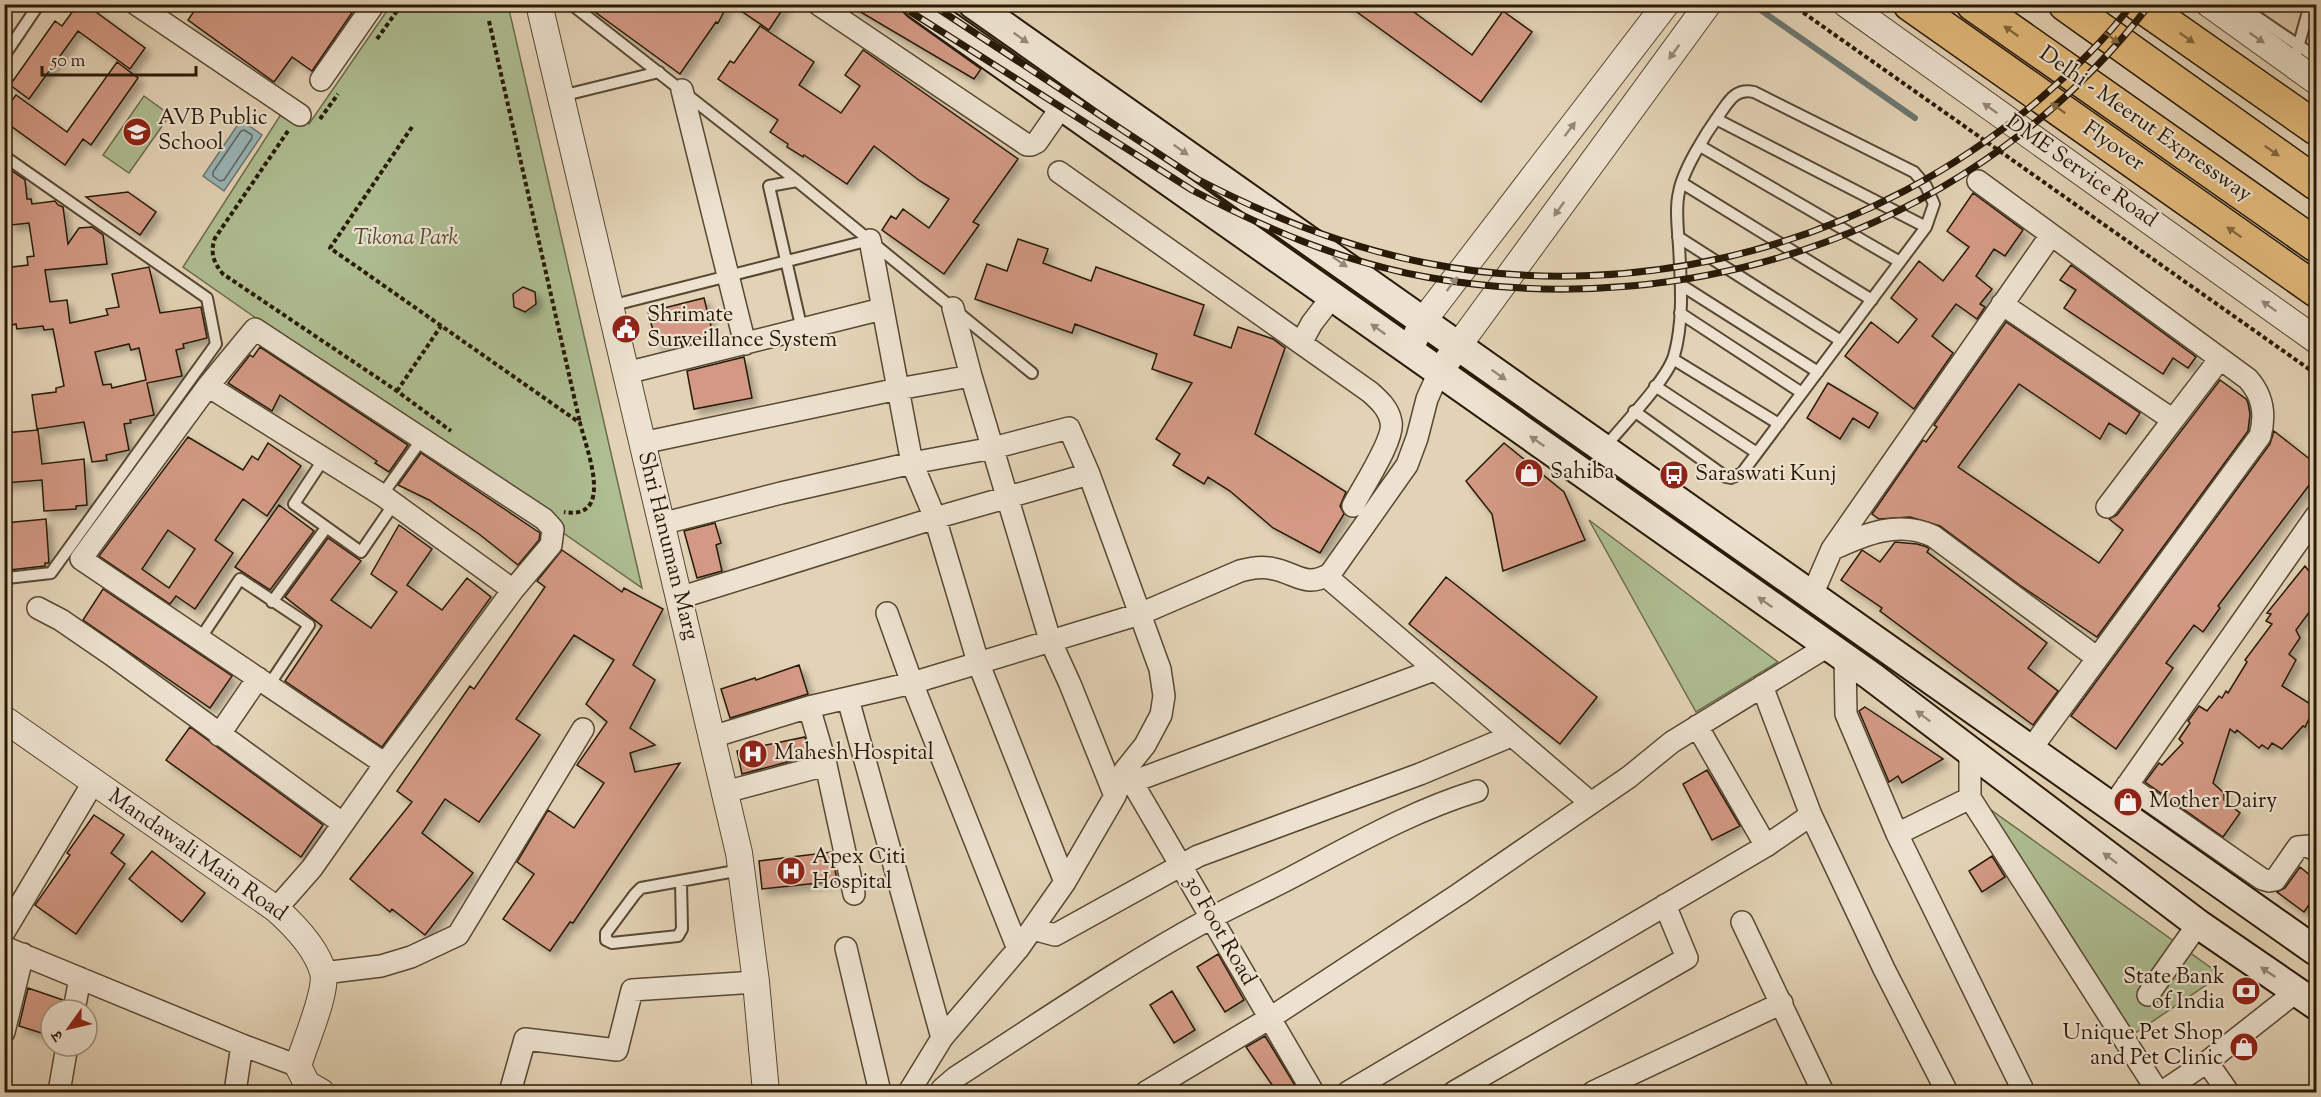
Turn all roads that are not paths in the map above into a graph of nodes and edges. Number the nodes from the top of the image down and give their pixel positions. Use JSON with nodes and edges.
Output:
{"nodes":[{"id":1,"x":39,"y":4,"type":"edge"},
{"id":2,"x":136,"y":4,"type":"edge"},
{"id":3,"x":374,"y":4,"type":"edge"},
{"id":4,"x":539,"y":4,"type":"edge"},
{"id":5,"x":571,"y":4,"type":"edge"},
{"id":6,"x":818,"y":4,"type":"edge"},
{"id":7,"x":917,"y":4,"type":"edge"},
{"id":8,"x":973,"y":4,"type":"edge"},
{"id":9,"x":1666,"y":4,"type":"edge"},
{"id":10,"x":1708,"y":4,"type":"edge"},
{"id":11,"x":1845,"y":4,"type":"edge"},
{"id":12,"x":1910,"y":4,"type":"edge"},
{"id":13,"x":1973,"y":4,"type":"edge"},
{"id":14,"x":2065,"y":4,"type":"edge"},
{"id":15,"x":2139,"y":4,"type":"edge"},
{"id":16,"x":2310,"y":4,"type":"edge"},
{"id":17,"x":2227,"y":7,"type":"edge"},
{"id":18,"x":4,"y":56,"type":"edge"},
{"id":19,"x":2306,"y":62,"type":"edge"},
{"id":20,"x":659,"y":72,"type":"junction"},
{"id":21,"x":321,"y":80,"type":"dead end"},
{"id":22,"x":682,"y":90,"type":"junction"},
{"id":23,"x":561,"y":96,"type":"junction"},
{"id":24,"x":1062,"y":106,"type":"junction"},
{"id":25,"x":300,"y":115,"type":"dead end"},
{"id":26,"x":1716,"y":119,"type":"junction"},
{"id":27,"x":2316,"y":128,"type":"edge"},
{"id":28,"x":1700,"y":146,"type":"junction"},
{"id":29,"x":4,"y":156,"type":"edge"},
{"id":30,"x":1059,"y":172,"type":"dead end"},
{"id":31,"x":1978,"y":181,"type":"dead end"},
{"id":32,"x":797,"y":182,"type":"junction"},
{"id":33,"x":1682,"y":183,"type":"junction"},
{"id":34,"x":2316,"y":183,"type":"edge"},
{"id":35,"x":1926,"y":227,"type":"junction"},
{"id":36,"x":2051,"y":235,"type":"junction"},
{"id":37,"x":1678,"y":237,"type":"junction"},
{"id":38,"x":870,"y":240,"type":"junction"},
{"id":39,"x":2316,"y":245,"type":"edge"},
{"id":40,"x":786,"y":260,"type":"junction"},
{"id":41,"x":1900,"y":262,"type":"junction"},
{"id":42,"x":729,"y":275,"type":"junction"},
{"id":43,"x":1681,"y":285,"type":"junction"},
{"id":44,"x":2316,"y":290,"type":"edge"},
{"id":45,"x":1332,"y":297,"type":"junction"},
{"id":46,"x":1872,"y":300,"type":"junction"},
{"id":47,"x":2002,"y":304,"type":"junction"},
{"id":48,"x":610,"y":306,"type":"junction"},
{"id":49,"x":953,"y":308,"type":"junction"},
{"id":50,"x":882,"y":309,"type":"junction"},
{"id":51,"x":1680,"y":313,"type":"junction"},
{"id":52,"x":1423,"y":321,"type":"junction"},
{"id":53,"x":802,"y":330,"type":"junction"},
{"id":54,"x":2316,"y":340,"type":"edge"},
{"id":55,"x":1841,"y":341,"type":"junction"},
{"id":56,"x":1301,"y":343,"type":"junction"},
{"id":57,"x":745,"y":344,"type":"junction"},
{"id":58,"x":1458,"y":346,"type":"junction"},
{"id":59,"x":1409,"y":351,"type":"junction"},
{"id":60,"x":1673,"y":359,"type":"junction"},
{"id":61,"x":2219,"y":360,"type":"junction"},
{"id":62,"x":1439,"y":372,"type":"junction"},
{"id":63,"x":1818,"y":372,"type":"junction"},
{"id":64,"x":626,"y":373,"type":"junction"},
{"id":65,"x":1032,"y":373,"type":"dead end"},
{"id":66,"x":971,"y":376,"type":"junction"},
{"id":67,"x":208,"y":386,"type":"junction"},
{"id":68,"x":1655,"y":386,"type":"junction"},
{"id":69,"x":898,"y":389,"type":"junction"},
{"id":70,"x":1802,"y":393,"type":"junction"},
{"id":71,"x":1634,"y":411,"type":"junction"},
{"id":72,"x":2173,"y":420,"type":"junction"},
{"id":73,"x":1779,"y":424,"type":"junction"},
{"id":74,"x":422,"y":439,"type":"junction"},
{"id":75,"x":642,"y":443,"type":"junction"},
{"id":76,"x":993,"y":448,"type":"junction"},
{"id":77,"x":1605,"y":448,"type":"junction"},
{"id":78,"x":1757,"y":453,"type":"junction"},
{"id":79,"x":323,"y":460,"type":"junction"},
{"id":80,"x":912,"y":463,"type":"junction"},
{"id":81,"x":1089,"y":474,"type":"junction"},
{"id":82,"x":1008,"y":498,"type":"junction"},
{"id":83,"x":387,"y":500,"type":"junction"},
{"id":84,"x":1353,"y":506,"type":"dead end"},
{"id":85,"x":2107,"y":507,"type":"dead end"},
{"id":86,"x":2316,"y":516,"type":"edge"},
{"id":87,"x":935,"y":518,"type":"junction"},
{"id":88,"x":662,"y":524,"type":"junction"},
{"id":89,"x":326,"y":528,"type":"junction"},
{"id":90,"x":1832,"y":549,"type":"junction"},
{"id":91,"x":1326,"y":576,"type":"junction"},
{"id":92,"x":4,"y":577,"type":"edge"},
{"id":93,"x":513,"y":590,"type":"junction"},
{"id":94,"x":1812,"y":595,"type":"junction"},
{"id":95,"x":680,"y":598,"type":"junction"},
{"id":96,"x":272,"y":602,"type":"junction"},
{"id":97,"x":38,"y":608,"type":"dead end"},
{"id":98,"x":887,"y":613,"type":"dead end"},
{"id":99,"x":1140,"y":614,"type":"junction"},
{"id":100,"x":200,"y":639,"type":"junction"},
{"id":101,"x":1050,"y":640,"type":"junction"},
{"id":102,"x":1836,"y":652,"type":"junction"},
{"id":103,"x":2096,"y":657,"type":"junction"},
{"id":104,"x":978,"y":662,"type":"junction"},
{"id":105,"x":1434,"y":670,"type":"junction"},
{"id":106,"x":263,"y":682,"type":"junction"},
{"id":107,"x":912,"y":683,"type":"junction"},
{"id":108,"x":1762,"y":686,"type":"junction"},
{"id":109,"x":848,"y":699,"type":"junction"},
{"id":110,"x":809,"y":707,"type":"junction"},
{"id":111,"x":4,"y":719,"type":"edge"},
{"id":112,"x":1697,"y":726,"type":"junction"},
{"id":113,"x":583,"y":729,"type":"dead end"},
{"id":114,"x":219,"y":735,"type":"junction"},
{"id":115,"x":1511,"y":736,"type":"junction"},
{"id":116,"x":712,"y":738,"type":"junction"},
{"id":117,"x":2031,"y":748,"type":"junction"},
{"id":118,"x":1970,"y":751,"type":"junction"},
{"id":119,"x":385,"y":764,"type":"junction"},
{"id":120,"x":826,"y":765,"type":"junction"},
{"id":121,"x":1128,"y":776,"type":"junction"},
{"id":122,"x":93,"y":783,"type":"junction"},
{"id":123,"x":1477,"y":791,"type":"dead end"},
{"id":124,"x":725,"y":792,"type":"junction"},
{"id":125,"x":1115,"y":796,"type":"junction"},
{"id":126,"x":2119,"y":796,"type":"junction"},
{"id":127,"x":1970,"y":798,"type":"junction"},
{"id":128,"x":1591,"y":803,"type":"junction"},
{"id":129,"x":1811,"y":815,"type":"junction"},
{"id":130,"x":342,"y":823,"type":"junction"},
{"id":131,"x":1897,"y":834,"type":"junction"},
{"id":132,"x":1766,"y":846,"type":"junction"},
{"id":133,"x":2316,"y":851,"type":"edge"},
{"id":134,"x":1180,"y":865,"type":"junction"},
{"id":135,"x":741,"y":870,"type":"junction"},
{"id":136,"x":681,"y":882,"type":"junction"},
{"id":137,"x":1065,"y":882,"type":"junction"},
{"id":138,"x":854,"y":894,"type":"dead end"},
{"id":139,"x":1665,"y":905,"type":"junction"},
{"id":140,"x":276,"y":909,"type":"junction"},
{"id":141,"x":1212,"y":917,"type":"junction"},
{"id":142,"x":1742,"y":922,"type":"dead end"},
{"id":143,"x":2198,"y":924,"type":"junction"},
{"id":144,"x":1033,"y":929,"type":"junction"},
{"id":145,"x":4,"y":932,"type":"edge"},
{"id":146,"x":846,"y":948,"type":"dead end"},
{"id":147,"x":1018,"y":950,"type":"junction"},
{"id":148,"x":14,"y":951,"type":"edge"},
{"id":149,"x":2316,"y":951,"type":"edge"},
{"id":150,"x":323,"y":973,"type":"junction"},
{"id":151,"x":80,"y":978,"type":"junction"},
{"id":152,"x":756,"y":982,"type":"junction"},
{"id":153,"x":2148,"y":995,"type":"dead end"},
{"id":154,"x":76,"y":998,"type":"edge"},
{"id":155,"x":2307,"y":998,"type":"edge"},
{"id":156,"x":1782,"y":1004,"type":"junction"},
{"id":157,"x":1270,"y":1018,"type":"junction"},
{"id":158,"x":4,"y":1032,"type":"edge"},
{"id":159,"x":942,"y":1038,"type":"junction"},
{"id":160,"x":242,"y":1045,"type":"junction"},
{"id":161,"x":65,"y":1058,"type":"edge"},
{"id":162,"x":2207,"y":1062,"type":"junction"},
{"id":163,"x":922,"y":1072,"type":"junction"},
{"id":164,"x":307,"y":1084,"type":"edge"},
{"id":165,"x":943,"y":1091,"type":"edge"},
{"id":166,"x":59,"y":1092,"type":"edge"},
{"id":167,"x":235,"y":1092,"type":"edge"},
{"id":168,"x":510,"y":1092,"type":"edge"},
{"id":169,"x":766,"y":1092,"type":"edge"},
{"id":170,"x":880,"y":1092,"type":"edge"},
{"id":171,"x":909,"y":1092,"type":"edge"},
{"id":172,"x":1146,"y":1092,"type":"edge"},
{"id":173,"x":1313,"y":1092,"type":"edge"},
{"id":174,"x":1348,"y":1092,"type":"edge"},
{"id":175,"x":1454,"y":1092,"type":"edge"},
{"id":176,"x":1593,"y":1092,"type":"edge"},
{"id":177,"x":1823,"y":1092,"type":"edge"},
{"id":178,"x":1947,"y":1092,"type":"edge"},
{"id":179,"x":2024,"y":1092,"type":"edge"},
{"id":180,"x":2160,"y":1092,"type":"edge"},
{"id":181,"x":2228,"y":1092,"type":"edge"}],
"edges":[{"from":1,"to":18,"type":"lane"},
{"from":2,"to":25,"type":"street"},
{"from":3,"to":21,"type":"street"},
{"from":4,"to":23,"type":"street","name":"Shri Hanuman Marg"},
{"from":5,"to":20,"type":"lane"},
{"from":6,"to":24,"type":"street"},
{"from":7,"to":24,"type":"main road"},
{"from":8,"to":52,"type":"main road","one_way":true},
{"from":52,"to":9,"type":"street","one_way":true},
{"from":10,"to":58,"type":"street","one_way":true},
{"from":54,"to":11,"type":"street","name":"DME Service Road","one_way":true},
{"from":44,"to":12,"type":"highway","name":"Flyover","one_way":true},
{"from":39,"to":13,"type":"highway","name":"Delhi - Meerut Expressway","one_way":true},
{"from":14,"to":34,"type":"highway","one_way":true},
{"from":15,"to":27,"type":"highway","one_way":true},
{"from":16,"to":19,"type":"lane"},
{"from":17,"to":19,"type":"street"},
{"from":20,"to":22,"type":"lane"},
{"from":20,"to":23,"type":"lane"},
{"from":22,"to":32,"type":"lane"},
{"from":22,"to":42,"type":"street"},
{"from":23,"to":48,"type":"street","name":"Shri Hanuman Marg"},
{"from":24,"to":45,"type":"main road"},
{"from":26,"to":28,"type":"lane"},
{"from":26,"to":35,"type":"lane"},
{"from":26,"to":35,"type":"lane"},
{"from":28,"to":33,"type":"lane"},
{"from":28,"to":41,"type":"lane"},
{"from":29,"to":92,"type":"lane"},
{"from":30,"to":56,"type":"street"},
{"from":31,"to":36,"type":"street"},
{"from":32,"to":38,"type":"lane"},
{"from":32,"to":40,"type":"lane"},
{"from":33,"to":37,"type":"lane"},
{"from":33,"to":46,"type":"lane"},
{"from":35,"to":41,"type":"lane"},
{"from":36,"to":47,"type":"street"},
{"from":36,"to":61,"type":"street"},
{"from":37,"to":43,"type":"lane"},
{"from":37,"to":55,"type":"lane"},
{"from":38,"to":40,"type":"lane"},
{"from":38,"to":49,"type":"lane"},
{"from":38,"to":50,"type":"street"},
{"from":40,"to":42,"type":"lane"},
{"from":40,"to":53,"type":"lane"},
{"from":41,"to":46,"type":"lane"},
{"from":42,"to":48,"type":"lane"},
{"from":42,"to":57,"type":"street"},
{"from":43,"to":51,"type":"lane"},
{"from":43,"to":63,"type":"lane"},
{"from":45,"to":56,"type":"street"},
{"from":59,"to":45,"type":"main road","one_way":true},
{"from":46,"to":55,"type":"lane"},
{"from":47,"to":72,"type":"street"},
{"from":47,"to":90,"type":"street"},
{"from":48,"to":64,"type":"street","name":"Shri Hanuman Marg"},
{"from":49,"to":65,"type":"lane"},
{"from":49,"to":66,"type":"street"},
{"from":50,"to":53,"type":"street"},
{"from":50,"to":69,"type":"street"},
{"from":51,"to":60,"type":"lane"},
{"from":51,"to":70,"type":"lane"},
{"from":52,"to":58,"type":"main road"},
{"from":52,"to":59,"type":"street"},
{"from":53,"to":57,"type":"street"},
{"from":55,"to":63,"type":"lane"},
{"from":56,"to":84,"type":"street"},
{"from":57,"to":64,"type":"street"},
{"from":58,"to":62,"type":"street"},
{"from":58,"to":77,"type":"main road","one_way":true},
{"from":59,"to":62,"type":"main road"},
{"from":60,"to":68,"type":"lane"},
{"from":60,"to":73,"type":"lane"},
{"from":61,"to":72,"type":"street"},
{"from":61,"to":103,"type":"street"},
{"from":62,"to":91,"type":"street"},
{"from":102,"to":62,"type":"main road","one_way":true},
{"from":63,"to":70,"type":"lane"},
{"from":64,"to":75,"type":"street","name":"Shri Hanuman Marg"},
{"from":66,"to":69,"type":"street"},
{"from":66,"to":76,"type":"street"},
{"from":67,"to":74,"type":"street"},
{"from":67,"to":79,"type":"street"},
{"from":67,"to":100,"type":"street"},
{"from":68,"to":71,"type":"lane"},
{"from":68,"to":78,"type":"lane"},
{"from":69,"to":75,"type":"street"},
{"from":69,"to":80,"type":"street"},
{"from":70,"to":73,"type":"lane"},
{"from":71,"to":77,"type":"lane"},
{"from":71,"to":78,"type":"lane"},
{"from":72,"to":85,"type":"street"},
{"from":73,"to":78,"type":"lane"},
{"from":74,"to":83,"type":"lane"},
{"from":74,"to":93,"type":"street"},
{"from":75,"to":88,"type":"street","name":"Shri Hanuman Marg"},
{"from":76,"to":80,"type":"street"},
{"from":76,"to":81,"type":"street"},
{"from":76,"to":82,"type":"street"},
{"from":77,"to":94,"type":"main road"},
{"from":79,"to":83,"type":"street"},
{"from":79,"to":89,"type":"lane"},
{"from":80,"to":87,"type":"street"},
{"from":80,"to":88,"type":"street"},
{"from":81,"to":82,"type":"street"},
{"from":81,"to":99,"type":"street"},
{"from":82,"to":87,"type":"street"},
{"from":82,"to":101,"type":"street"},
{"from":83,"to":89,"type":"lane"},
{"from":83,"to":93,"type":"street"},
{"from":86,"to":126,"type":"street"},
{"from":87,"to":95,"type":"street"},
{"from":87,"to":104,"type":"street"},
{"from":88,"to":95,"type":"street","name":"Shri Hanuman Marg"},
{"from":89,"to":96,"type":"lane"},
{"from":90,"to":94,"type":"street"},
{"from":90,"to":103,"type":"street"},
{"from":91,"to":99,"type":"street"},
{"from":91,"to":105,"type":"street"},
{"from":93,"to":119,"type":"street"},
{"from":94,"to":117,"type":"main road"},
{"from":95,"to":116,"type":"street","name":"Shri Hanuman Marg"},
{"from":96,"to":100,"type":"lane"},
{"from":96,"to":106,"type":"lane"},
{"from":97,"to":114,"type":"street"},
{"from":98,"to":107,"type":"street"},
{"from":99,"to":101,"type":"street"},
{"from":99,"to":121,"type":"street"},
{"from":100,"to":106,"type":"street"},
{"from":101,"to":104,"type":"street"},
{"from":101,"to":125,"type":"street"},
{"from":102,"to":108,"type":"street"},
{"from":118,"to":102,"type":"main road","one_way":true},
{"from":102,"to":131,"type":"street"},
{"from":103,"to":117,"type":"street"},
{"from":104,"to":107,"type":"street"},
{"from":104,"to":137,"type":"street"},
{"from":105,"to":115,"type":"street"},
{"from":105,"to":121,"type":"street"},
{"from":106,"to":114,"type":"street"},
{"from":106,"to":119,"type":"street"},
{"from":107,"to":109,"type":"street"},
{"from":107,"to":147,"type":"street"},
{"from":108,"to":112,"type":"street"},
{"from":108,"to":129,"type":"street"},
{"from":109,"to":110,"type":"street"},
{"from":109,"to":159,"type":"street"},
{"from":110,"to":116,"type":"street"},
{"from":110,"to":120,"type":"street"},
{"from":111,"to":122,"type":"street","name":"Mandawali Main Road"},
{"from":112,"to":128,"type":"street"},
{"from":112,"to":132,"type":"street"},
{"from":113,"to":150,"type":"street"},
{"from":114,"to":130,"type":"street"},
{"from":115,"to":128,"type":"street"},
{"from":115,"to":134,"type":"street"},
{"from":116,"to":124,"type":"street","name":"Shri Hanuman Marg"},
{"from":117,"to":126,"type":"main road"},
{"from":118,"to":127,"type":"street"},
{"from":143,"to":118,"type":"main road","one_way":true},
{"from":119,"to":130,"type":"street"},
{"from":120,"to":124,"type":"street"},
{"from":120,"to":138,"type":"street"},
{"from":121,"to":125,"type":"street"},
{"from":121,"to":134,"type":"street","name":"30 Foot Road"},
{"from":122,"to":140,"type":"street","name":"Mandawali Main Road"},
{"from":122,"to":145,"type":"street"},
{"from":123,"to":141,"type":"street"},
{"from":124,"to":135,"type":"street","name":"Shri Hanuman Marg"},
{"from":125,"to":137,"type":"street"},
{"from":126,"to":133,"type":"street"},
{"from":126,"to":149,"type":"main road"},
{"from":127,"to":131,"type":"street"},
{"from":127,"to":180,"type":"street"},
{"from":128,"to":157,"type":"street"},
{"from":129,"to":132,"type":"street"},
{"from":129,"to":178,"type":"street"},
{"from":130,"to":140,"type":"street"},
{"from":131,"to":179,"type":"street"},
{"from":132,"to":139,"type":"street"},
{"from":134,"to":141,"type":"street","name":"30 Foot Road"},
{"from":134,"to":144,"type":"street"},
{"from":135,"to":136,"type":"lane"},
{"from":135,"to":152,"type":"street","name":"Shri Hanuman Marg"},
{"from":136,"to":136,"type":"lane"},
{"from":137,"to":144,"type":"street"},
{"from":139,"to":174,"type":"street"},
{"from":139,"to":175,"type":"street"},
{"from":140,"to":150,"type":"street","name":"Mandawali Main Road"},
{"from":141,"to":157,"type":"street","name":"30 Foot Road"},
{"from":141,"to":165,"type":"street"},
{"from":142,"to":156,"type":"street"},
{"from":143,"to":153,"type":"street"},
{"from":155,"to":143,"type":"main road","one_way":true},
{"from":144,"to":147,"type":"street"},
{"from":146,"to":170,"type":"street"},
{"from":147,"to":159,"type":"street"},
{"from":148,"to":151,"type":"street"},
{"from":148,"to":158,"type":"street"},
{"from":150,"to":164,"type":"street"},
{"from":151,"to":154,"type":"street"},
{"from":151,"to":160,"type":"street"},
{"from":152,"to":168,"type":"street"},
{"from":152,"to":169,"type":"street","name":"Shri Hanuman Marg"},
{"from":155,"to":162,"type":"street"},
{"from":156,"to":176,"type":"street"},
{"from":156,"to":177,"type":"street"},
{"from":157,"to":172,"type":"street"},
{"from":157,"to":173,"type":"street","name":"30 Foot Road"},
{"from":159,"to":163,"type":"street"},
{"from":160,"to":164,"type":"street"},
{"from":160,"to":167,"type":"street"},
{"from":161,"to":166,"type":"street"},
{"from":162,"to":180,"type":"street"},
{"from":162,"to":181,"type":"street"},
{"from":163,"to":165,"type":"street"},
{"from":163,"to":171,"type":"street"}]}
